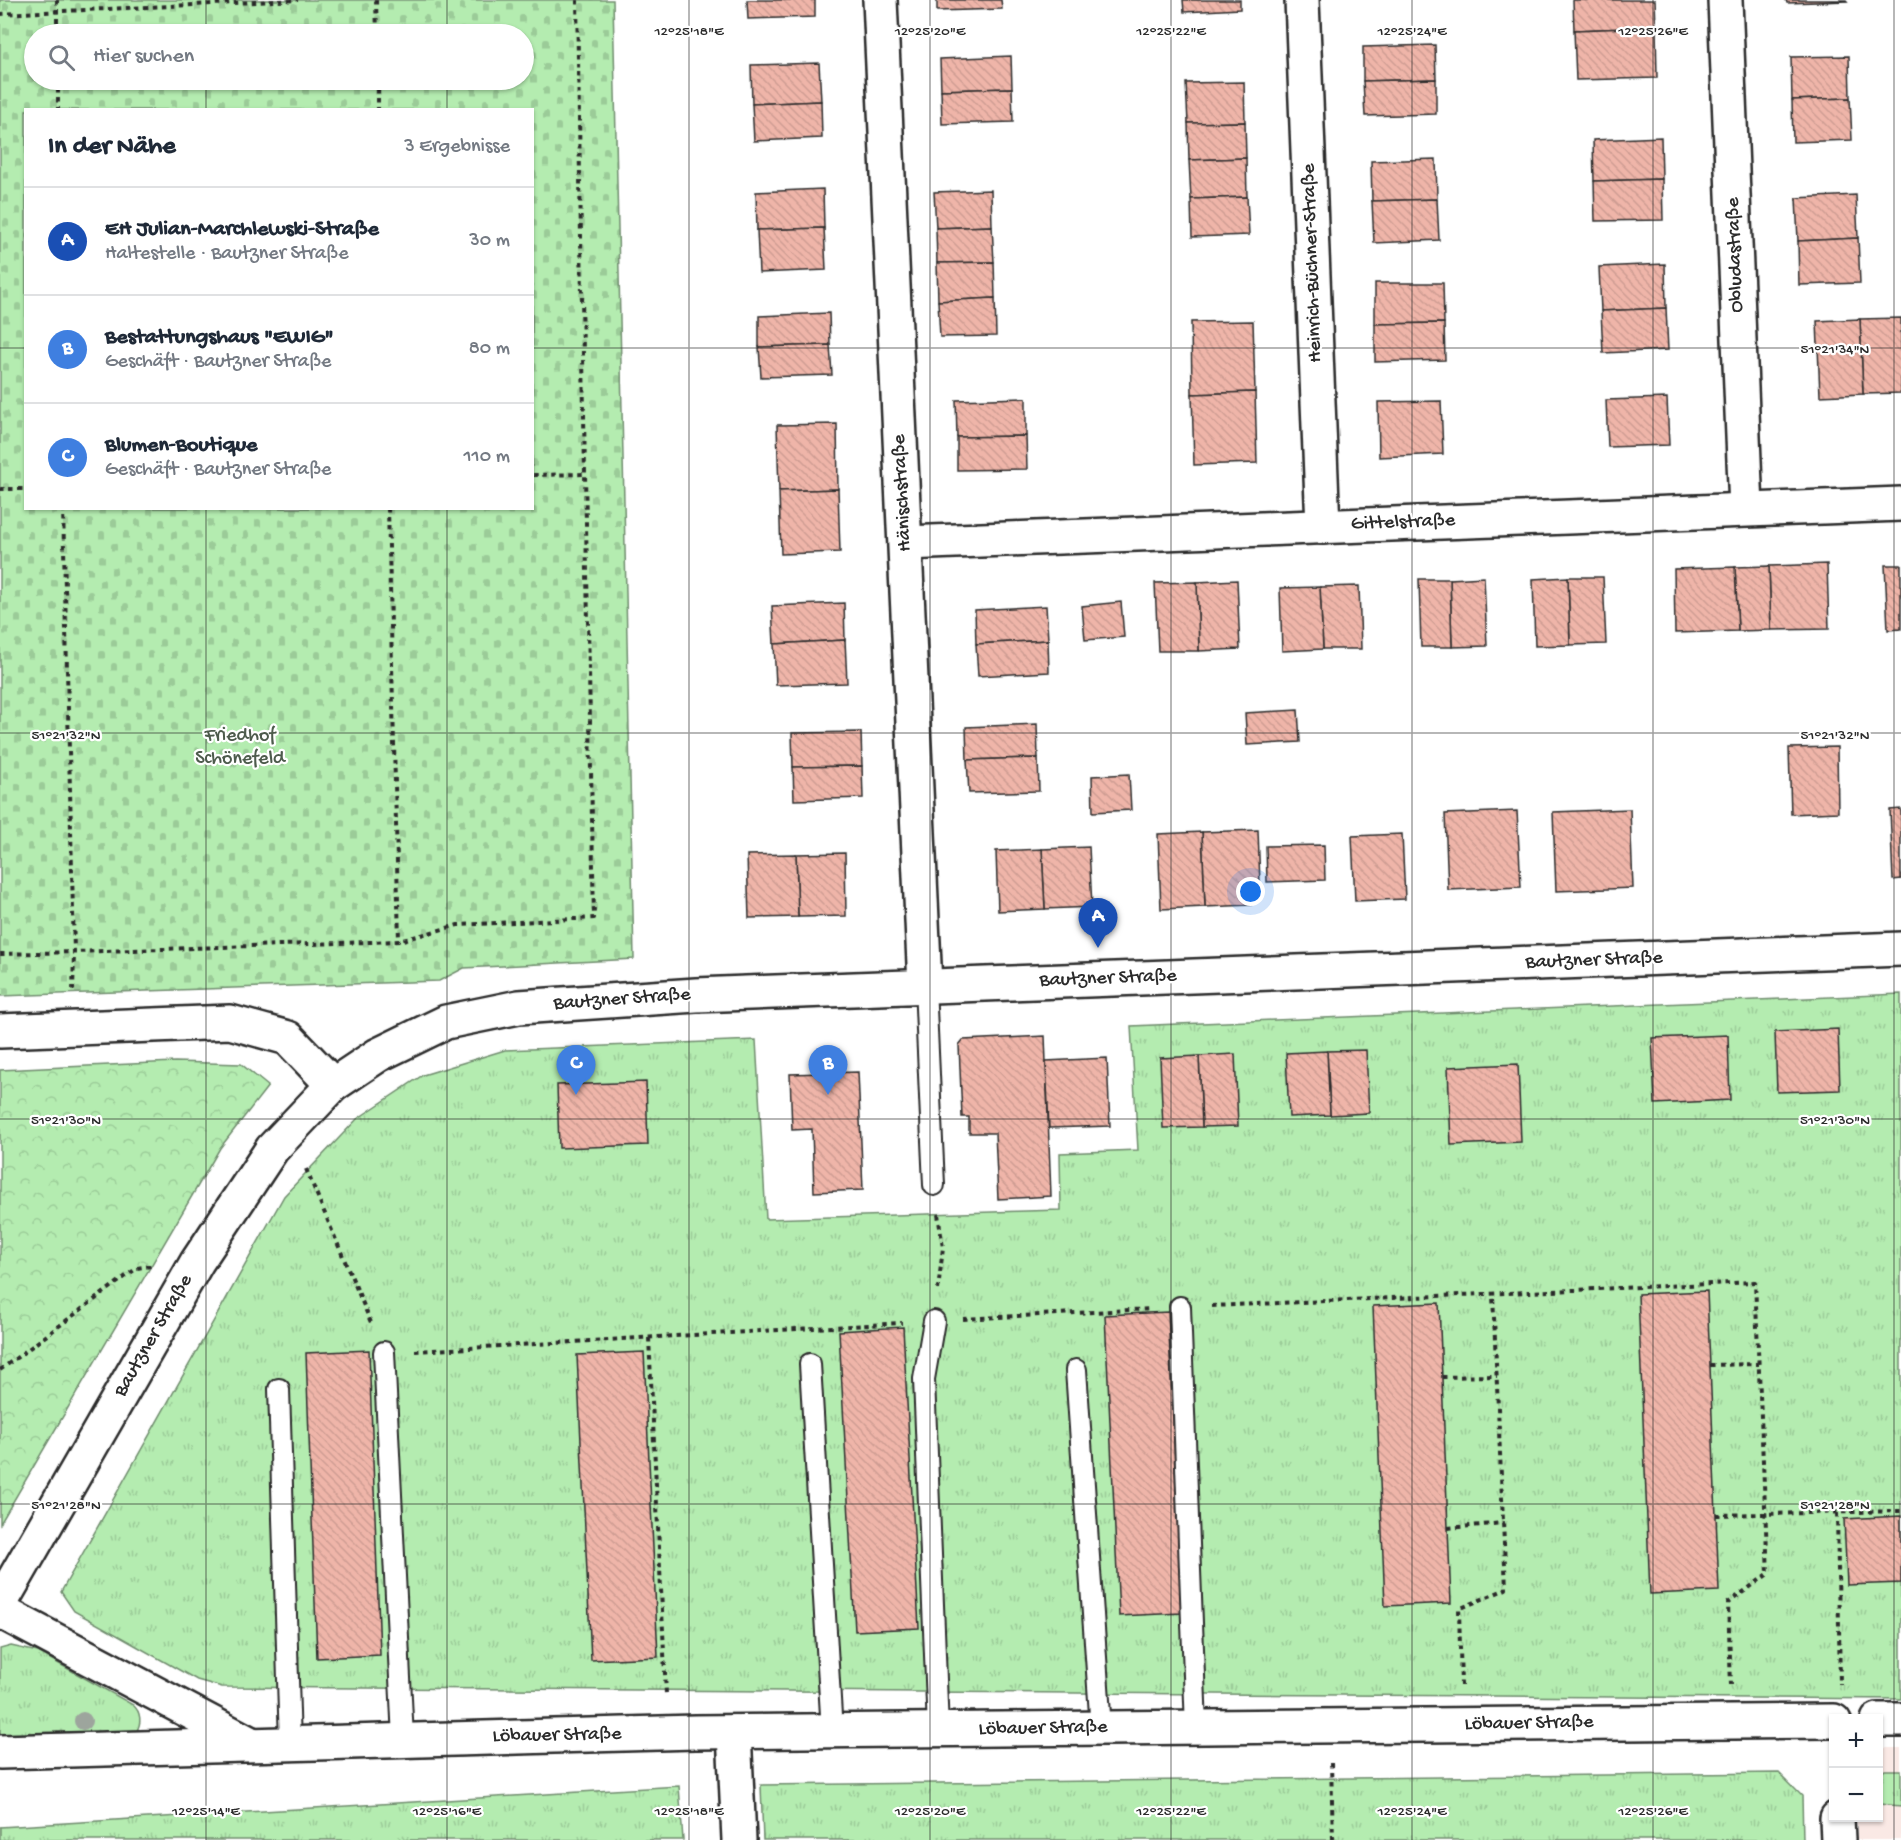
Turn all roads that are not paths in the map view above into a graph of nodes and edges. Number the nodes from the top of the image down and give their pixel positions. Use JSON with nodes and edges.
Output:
{"nodes":[{"id":1,"x":880,"y":0,"type":"edge"},
{"id":2,"x":1302,"y":0,"type":"edge"},
{"id":3,"x":1725,"y":0,"type":"edge"},
{"id":4,"x":1901,"y":504,"type":"edge"},
{"id":5,"x":1746,"y":509,"type":"junction"},
{"id":6,"x":1323,"y":527,"type":"junction"},
{"id":7,"x":906,"y":543,"type":"junction"},
{"id":8,"x":1901,"y":949,"type":"edge"},
{"id":9,"x":925,"y":986,"type":"junction"},
{"id":10,"x":0,"y":1032,"type":"edge"},
{"id":11,"x":333,"y":1085,"type":"junction"},
{"id":12,"x":934,"y":1185,"type":"road end"},
{"id":13,"x":1180,"y":1307,"type":"road end"},
{"id":14,"x":934,"y":1321,"type":"road end"},
{"id":15,"x":384,"y":1352,"type":"road end"},
{"id":16,"x":810,"y":1364,"type":"dead end"},
{"id":17,"x":1076,"y":1370,"type":"dead end"},
{"id":18,"x":279,"y":1389,"type":"dead end"},
{"id":19,"x":0,"y":1604,"type":"edge"},
{"id":20,"x":0,"y":1611,"type":"edge"},
{"id":21,"x":1837,"y":1708,"type":"edge"},
{"id":22,"x":1883,"y":1720,"type":"edge"},
{"id":23,"x":1901,"y":1720,"type":"edge"},
{"id":24,"x":1196,"y":1728,"type":"junction"},
{"id":25,"x":1101,"y":1729,"type":"junction"},
{"id":26,"x":938,"y":1730,"type":"junction"},
{"id":27,"x":734,"y":1732,"type":"junction"},
{"id":28,"x":831,"y":1732,"type":"junction"},
{"id":29,"x":403,"y":1739,"type":"junction"},
{"id":30,"x":290,"y":1744,"type":"junction"},
{"id":31,"x":253,"y":1745,"type":"junction"},
{"id":32,"x":0,"y":1752,"type":"edge"},
{"id":33,"x":1837,"y":1822,"type":"edge"},
{"id":34,"x":739,"y":1840,"type":"edge"},
{"id":35,"x":1838,"y":1840,"type":"edge"}],
"edges":[{"from":1,"to":7,"type":"street","name":"Hänischstraße"},
{"from":2,"to":6,"type":"street","name":"Heinrich-Büchner-Straße"},
{"from":3,"to":5,"type":"street","name":"Obludastraße"},
{"from":4,"to":5,"type":"street","name":"Gittelstraße"},
{"from":5,"to":6,"type":"street","name":"Gittelstraße"},
{"from":6,"to":7,"type":"street","name":"Gittelstraße"},
{"from":7,"to":9,"type":"street","name":"Hänischstraße"},
{"from":8,"to":9,"type":"street","name":"Bautzner Straße"},
{"from":9,"to":11,"type":"street","name":"Bautzner Straße"},
{"from":9,"to":12,"type":"lane"},
{"from":10,"to":11,"type":"street"},
{"from":11,"to":19,"type":"street","name":"Bautzner Straße"},
{"from":13,"to":24,"type":"lane"},
{"from":14,"to":26,"type":"lane"},
{"from":15,"to":29,"type":"lane"},
{"from":16,"to":28,"type":"lane"},
{"from":17,"to":25,"type":"lane"},
{"from":18,"to":30,"type":"lane"},
{"from":20,"to":31,"type":"street","name":"Löbauer Straße"},
{"from":21,"to":24,"type":"street","name":"Löbauer Straße"},
{"from":22,"to":23,"type":"street"},
{"from":24,"to":25,"type":"street","name":"Löbauer Straße"},
{"from":25,"to":26,"type":"street","name":"Löbauer Straße"},
{"from":26,"to":28,"type":"street","name":"Löbauer Straße"},
{"from":27,"to":28,"type":"street","name":"Löbauer Straße"},
{"from":27,"to":29,"type":"street","name":"Löbauer Straße"},
{"from":27,"to":34,"type":"street"},
{"from":29,"to":30,"type":"street","name":"Löbauer Straße"},
{"from":30,"to":31,"type":"street","name":"Löbauer Straße"},
{"from":31,"to":32,"type":"street","name":"Löbauer Straße"},
{"from":33,"to":35,"type":"street"}]}
